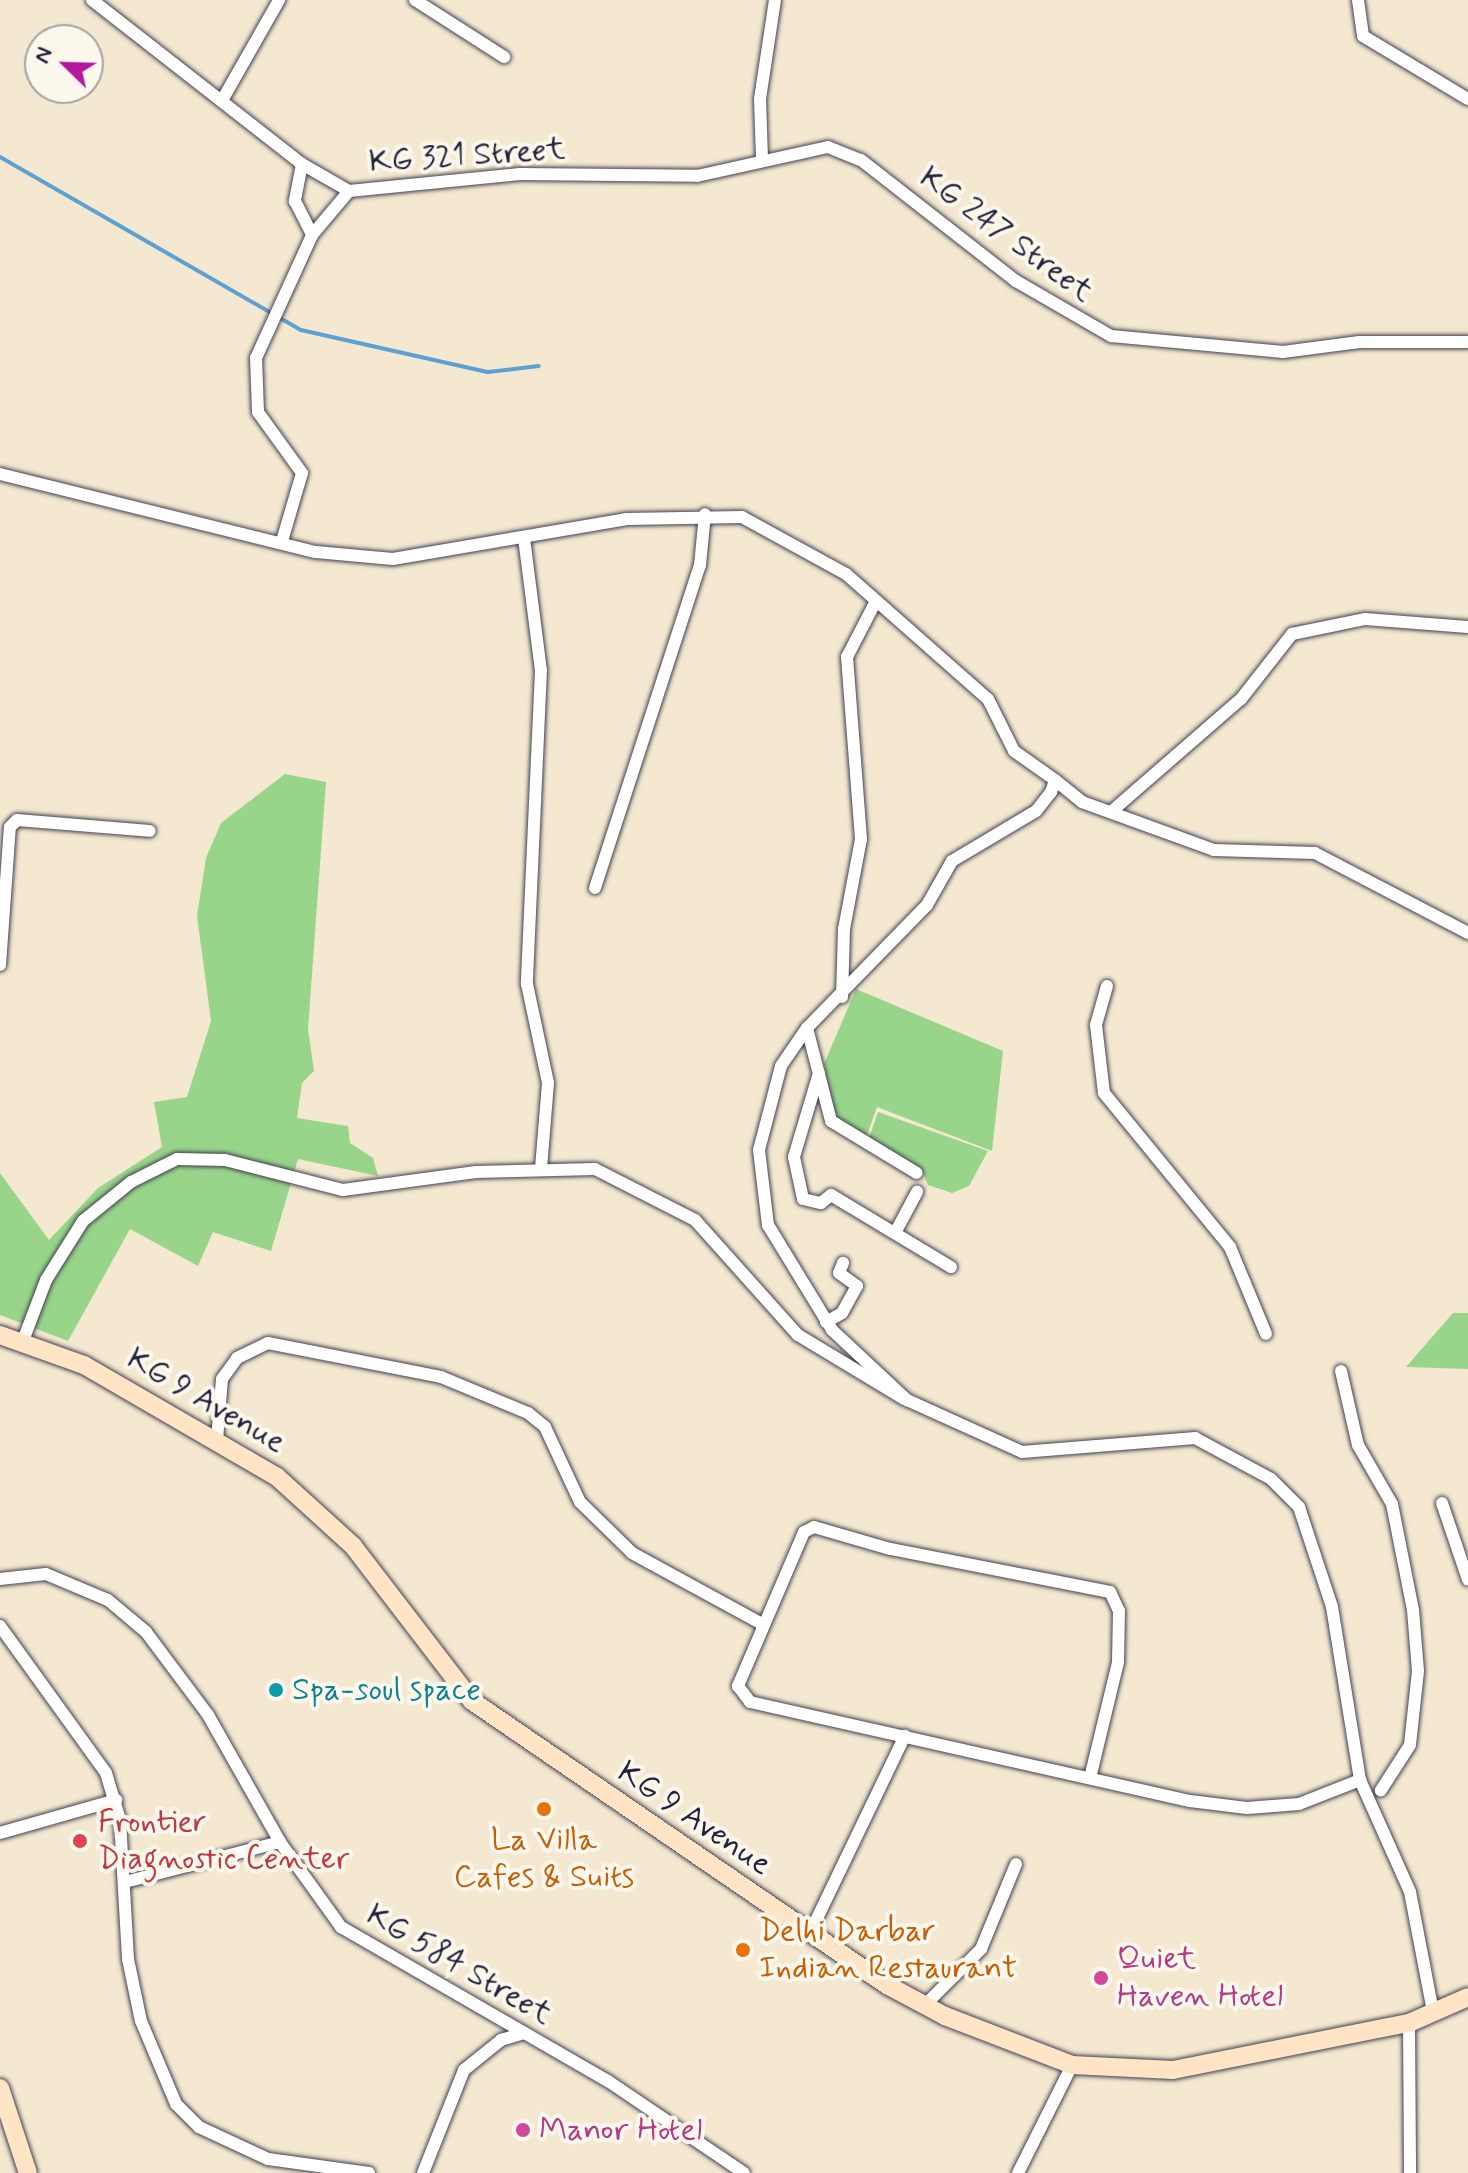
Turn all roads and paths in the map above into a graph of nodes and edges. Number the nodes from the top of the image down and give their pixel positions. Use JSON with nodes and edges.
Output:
{"nodes":[{"id":1,"x":92,"y":0,"type":"edge"},
{"id":2,"x":279,"y":0,"type":"edge"},
{"id":3,"x":415,"y":0,"type":"edge"},
{"id":4,"x":775,"y":0,"type":"edge"},
{"id":5,"x":1358,"y":0,"type":"edge"},
{"id":6,"x":504,"y":57,"type":"dead end"},
{"id":7,"x":224,"y":97,"type":"junction"},
{"id":8,"x":1468,"y":99,"type":"edge"},
{"id":9,"x":762,"y":159,"type":"junction"},
{"id":10,"x":302,"y":164,"type":"junction"},
{"id":11,"x":349,"y":191,"type":"junction"},
{"id":12,"x":312,"y":235,"type":"junction"},
{"id":13,"x":1468,"y":342,"type":"edge"},
{"id":14,"x":0,"y":474,"type":"edge"},
{"id":15,"x":705,"y":514,"type":"junction"},
{"id":16,"x":524,"y":538,"type":"junction"},
{"id":17,"x":282,"y":541,"type":"junction"},
{"id":18,"x":876,"y":601,"type":"junction"},
{"id":19,"x":1468,"y":627,"type":"edge"},
{"id":20,"x":1055,"y":780,"type":"junction"},
{"id":21,"x":1112,"y":811,"type":"junction"},
{"id":22,"x":150,"y":831,"type":"dead end"},
{"id":23,"x":595,"y":888,"type":"dead end"},
{"id":24,"x":1468,"y":933,"type":"edge"},
{"id":25,"x":0,"y":965,"type":"edge"},
{"id":26,"x":1107,"y":986,"type":"dead end"},
{"id":27,"x":842,"y":997,"type":"junction"},
{"id":28,"x":807,"y":1028,"type":"junction"},
{"id":29,"x":819,"y":1073,"type":"junction"},
{"id":30,"x":541,"y":1168,"type":"junction"},
{"id":31,"x":917,"y":1173,"type":"dead end"},
{"id":32,"x":917,"y":1192,"type":"dead end"},
{"id":33,"x":895,"y":1233,"type":"junction"},
{"id":34,"x":843,"y":1263,"type":"dead end"},
{"id":35,"x":951,"y":1267,"type":"dead end"},
{"id":36,"x":826,"y":1322,"type":"junction"},
{"id":37,"x":1266,"y":1334,"type":"dead end"},
{"id":38,"x":0,"y":1335,"type":"edge"},
{"id":39,"x":24,"y":1338,"type":"junction"},
{"id":40,"x":1341,"y":1371,"type":"dead end"},
{"id":41,"x":907,"y":1400,"type":"junction"},
{"id":42,"x":217,"y":1440,"type":"junction"},
{"id":43,"x":1442,"y":1503,"type":"dead end"},
{"id":44,"x":0,"y":1579,"type":"edge"},
{"id":45,"x":1468,"y":1580,"type":"edge"},
{"id":46,"x":764,"y":1625,"type":"junction"},
{"id":47,"x":0,"y":1626,"type":"edge"},
{"id":48,"x":905,"y":1736,"type":"junction"},
{"id":49,"x":1090,"y":1778,"type":"junction"},
{"id":50,"x":1360,"y":1780,"type":"junction"},
{"id":51,"x":1381,"y":1790,"type":"dead end"},
{"id":52,"x":116,"y":1800,"type":"junction"},
{"id":53,"x":0,"y":1833,"type":"edge"},
{"id":54,"x":280,"y":1842,"type":"junction"},
{"id":55,"x":1016,"y":1864,"type":"dead end"},
{"id":56,"x":125,"y":1882,"type":"junction"},
{"id":57,"x":810,"y":1933,"type":"junction"},
{"id":58,"x":1468,"y":1997,"type":"edge"},
{"id":59,"x":924,"y":2006,"type":"junction"},
{"id":60,"x":1433,"y":2012,"type":"junction"},
{"id":61,"x":1409,"y":2023,"type":"junction"},
{"id":62,"x":524,"y":2033,"type":"junction"},
{"id":63,"x":1072,"y":2065,"type":"junction"},
{"id":64,"x":0,"y":2088,"type":"edge"},
{"id":65,"x":28,"y":2173,"type":"edge"},
{"id":66,"x":369,"y":2173,"type":"edge"},
{"id":67,"x":423,"y":2173,"type":"edge"},
{"id":68,"x":744,"y":2173,"type":"edge"},
{"id":69,"x":1018,"y":2173,"type":"edge"},
{"id":70,"x":1410,"y":2173,"type":"edge"}],
"edges":[{"from":1,"to":7,"type":"street","name":"KG 321 Street"},
{"from":2,"to":7,"type":"street"},
{"from":3,"to":6,"type":"street"},
{"from":4,"to":9,"type":"street"},
{"from":5,"to":8,"type":"street"},
{"from":7,"to":10,"type":"street","name":"KG 321 Street"},
{"from":9,"to":11,"type":"street","name":"KG 321 Street"},
{"from":9,"to":13,"type":"street","name":"KG 247 Street"},
{"from":10,"to":11,"type":"street","name":"KG 321 Street"},
{"from":10,"to":12,"type":"street"},
{"from":11,"to":12,"type":"street"},
{"from":12,"to":17,"type":"street"},
{"from":14,"to":17,"type":"street"},
{"from":15,"to":16,"type":"street"},
{"from":15,"to":18,"type":"street"},
{"from":15,"to":23,"type":"street"},
{"from":16,"to":17,"type":"street"},
{"from":16,"to":30,"type":"street"},
{"from":18,"to":20,"type":"street"},
{"from":18,"to":27,"type":"street"},
{"from":19,"to":21,"type":"street"},
{"from":20,"to":21,"type":"street"},
{"from":20,"to":27,"type":"street"},
{"from":21,"to":24,"type":"street"},
{"from":22,"to":25,"type":"street"},
{"from":26,"to":37,"type":"street"},
{"from":27,"to":28,"type":"street"},
{"from":28,"to":29,"type":"street"},
{"from":28,"to":36,"type":"street"},
{"from":29,"to":31,"type":"street"},
{"from":29,"to":33,"type":"street"},
{"from":30,"to":39,"type":"street"},
{"from":30,"to":41,"type":"street"},
{"from":32,"to":33,"type":"street"},
{"from":33,"to":35,"type":"street"},
{"from":34,"to":36,"type":"street"},
{"from":36,"to":41,"type":"street"},
{"from":38,"to":39,"type":"main road","name":"KG 9 Avenue"},
{"from":39,"to":42,"type":"main road","name":"KG 9 Avenue"},
{"from":40,"to":51,"type":"street"},
{"from":41,"to":50,"type":"street"},
{"from":42,"to":46,"type":"street"},
{"from":42,"to":57,"type":"main road","name":"KG 9 Avenue"},
{"from":43,"to":45,"type":"street"},
{"from":44,"to":54,"type":"street","name":"KG 584 Street"},
{"from":46,"to":48,"type":"street"},
{"from":46,"to":49,"type":"street"},
{"from":47,"to":52,"type":"street"},
{"from":48,"to":49,"type":"street"},
{"from":48,"to":57,"type":"street"},
{"from":49,"to":50,"type":"street"},
{"from":50,"to":60,"type":"street"},
{"from":52,"to":53,"type":"street"},
{"from":52,"to":56,"type":"street"},
{"from":54,"to":56,"type":"street"},
{"from":54,"to":62,"type":"street","name":"KG 584 Street"},
{"from":55,"to":59,"type":"street"},
{"from":56,"to":66,"type":"street"},
{"from":57,"to":59,"type":"main road","name":"KG 9 Avenue"},
{"from":58,"to":60,"type":"main road","name":"KG 9 Avenue"},
{"from":59,"to":63,"type":"main road","name":"KG 9 Avenue"},
{"from":60,"to":61,"type":"main road","name":"KG 9 Avenue"},
{"from":61,"to":63,"type":"main road","name":"KG 9 Avenue"},
{"from":61,"to":70,"type":"street"},
{"from":62,"to":67,"type":"street"},
{"from":62,"to":68,"type":"street","name":"KG 584 Street"},
{"from":63,"to":69,"type":"street"},
{"from":64,"to":65,"type":"main road"}]}
